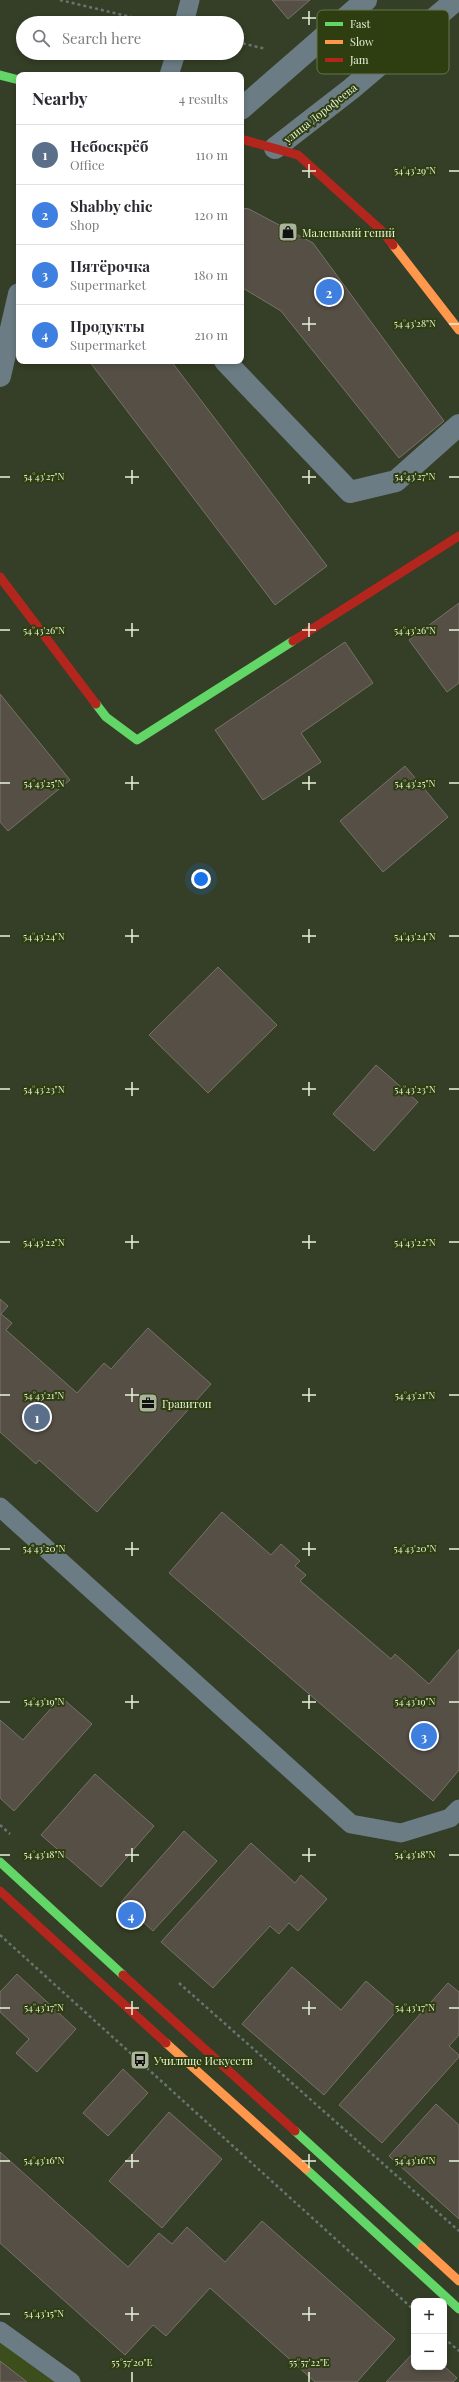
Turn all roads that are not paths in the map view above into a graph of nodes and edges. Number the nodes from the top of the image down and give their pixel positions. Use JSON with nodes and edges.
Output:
{"nodes":[{"id":1,"x":190,"y":0,"type":"edge"},
{"id":2,"x":366,"y":0,"type":"edge"},
{"id":3,"x":456,"y":0,"type":"edge"},
{"id":4,"x":355,"y":10,"type":"edge"},
{"id":5,"x":444,"y":10,"type":"edge"},
{"id":6,"x":186,"y":16,"type":"edge"},
{"id":7,"x":317,"y":43,"type":"edge"},
{"id":8,"x":174,"y":60,"type":"edge"},
{"id":9,"x":170,"y":72,"type":"edge"},
{"id":10,"x":368,"y":74,"type":"edge"},
{"id":11,"x":0,"y":75,"type":"edge"},
{"id":12,"x":16,"y":79,"type":"edge"},
{"id":13,"x":244,"y":106,"type":"edge"},
{"id":14,"x":244,"y":140,"type":"edge"},
{"id":15,"x":275,"y":148,"type":"junction"},
{"id":16,"x":12,"y":304,"type":"edge"},
{"id":17,"x":459,"y":330,"type":"edge"},
{"id":18,"x":228,"y":364,"type":"edge"},
{"id":19,"x":0,"y":376,"type":"edge"},
{"id":20,"x":459,"y":425,"type":"edge"},
{"id":21,"x":459,"y":536,"type":"edge"},
{"id":22,"x":0,"y":577,"type":"edge"},
{"id":23,"x":0,"y":1507,"type":"edge"},
{"id":24,"x":459,"y":1809,"type":"edge"},
{"id":25,"x":0,"y":1862,"type":"edge"},
{"id":26,"x":0,"y":1891,"type":"edge"},
{"id":27,"x":459,"y":2281,"type":"edge"},
{"id":28,"x":459,"y":2309,"type":"edge"},
{"id":29,"x":0,"y":2331,"type":"edge"},
{"id":30,"x":71,"y":2382,"type":"edge"}],
"edges":[{"from":1,"to":6,"type":"lane"},
{"from":2,"to":4,"type":"street"},
{"from":3,"to":5,"type":"street","name":"улица Дорофеева"},
{"from":7,"to":13,"type":"street"},
{"from":8,"to":9,"type":"lane"},
{"from":10,"to":15,"type":"street","name":"улица Дорофеева"},
{"from":11,"to":12,"type":"street"},
{"from":14,"to":15,"type":"street"},
{"from":15,"to":17,"type":"street"},
{"from":16,"to":19,"type":"street"},
{"from":18,"to":20,"type":"street"},
{"from":21,"to":22,"type":"street"},
{"from":23,"to":24,"type":"lane"},
{"from":25,"to":27,"type":"street"},
{"from":26,"to":28,"type":"street"},
{"from":29,"to":30,"type":"lane"}]}
